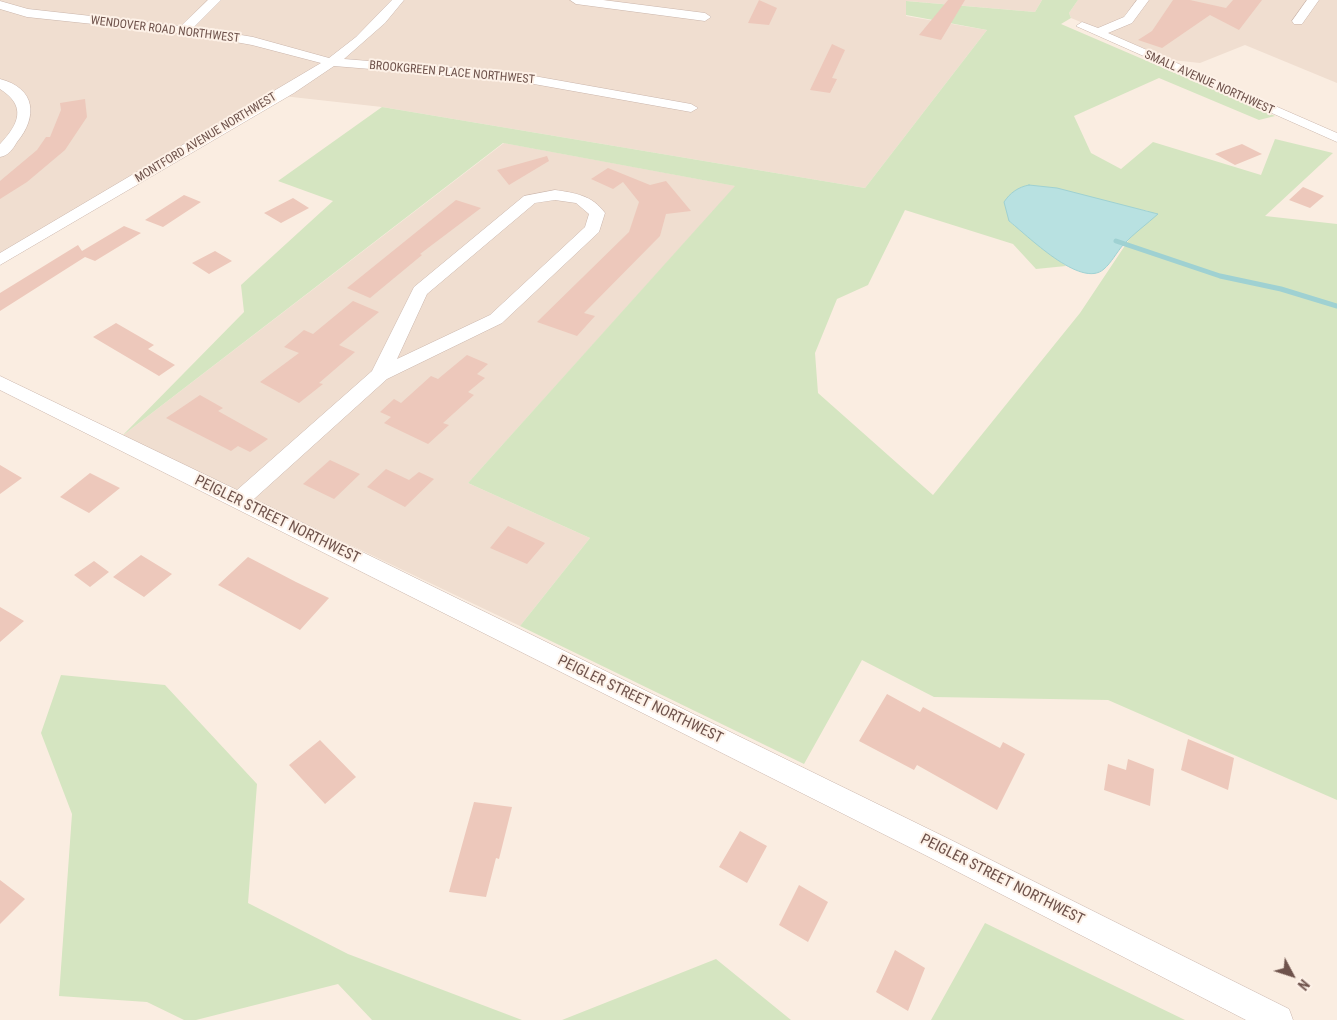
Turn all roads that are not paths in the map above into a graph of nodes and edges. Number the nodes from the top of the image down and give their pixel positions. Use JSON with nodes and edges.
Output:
{"nodes":[{"id":1,"x":215,"y":0,"type":"edge"},
{"id":2,"x":398,"y":0,"type":"edge"},
{"id":3,"x":576,"y":0,"type":"edge"},
{"id":4,"x":1143,"y":0,"type":"edge"},
{"id":5,"x":1314,"y":0,"type":"edge"},
{"id":6,"x":0,"y":5,"type":"edge"},
{"id":7,"x":705,"y":17,"type":"dead end"},
{"id":8,"x":1298,"y":21,"type":"dead end"},
{"id":9,"x":1082,"y":26,"type":"dead end"},
{"id":10,"x":184,"y":30,"type":"junction"},
{"id":11,"x":1098,"y":33,"type":"junction"},
{"id":12,"x":330,"y":62,"type":"junction"},
{"id":13,"x":0,"y":83,"type":"edge"},
{"id":14,"x":691,"y":108,"type":"dead end"},
{"id":15,"x":1336,"y":137,"type":"edge"},
{"id":16,"x":0,"y":153,"type":"edge"},
{"id":17,"x":0,"y":260,"type":"edge"},
{"id":18,"x":380,"y":375,"type":"junction"},
{"id":19,"x":0,"y":382,"type":"edge"},
{"id":20,"x":238,"y":501,"type":"junction"},
{"id":21,"x":1278,"y":1020,"type":"edge"}],
"edges":[{"from":1,"to":10,"type":"street"},
{"from":2,"to":12,"type":"street","name":"MONTFORD AVENUE NORTHWEST"},
{"from":3,"to":7,"type":"street"},
{"from":4,"to":11,"type":"street"},
{"from":5,"to":8,"type":"street"},
{"from":6,"to":10,"type":"street","name":"WENDOVER ROAD NORTHWEST"},
{"from":9,"to":11,"type":"street","name":"SMALL AVENUE NORTHWEST"},
{"from":10,"to":12,"type":"street","name":"WENDOVER ROAD NORTHWEST"},
{"from":11,"to":15,"type":"street","name":"SMALL AVENUE NORTHWEST"},
{"from":12,"to":14,"type":"street","name":"BROOKGREEN PLACE NORTHWEST"},
{"from":12,"to":17,"type":"street","name":"MONTFORD AVENUE NORTHWEST"},
{"from":13,"to":16,"type":"street"},
{"from":18,"to":18,"type":"street"},
{"from":18,"to":20,"type":"street"},
{"from":19,"to":20,"type":"street","name":"PEIGLER STREET NORTHWEST"},
{"from":20,"to":21,"type":"street","name":"PEIGLER STREET NORTHWEST"}]}
